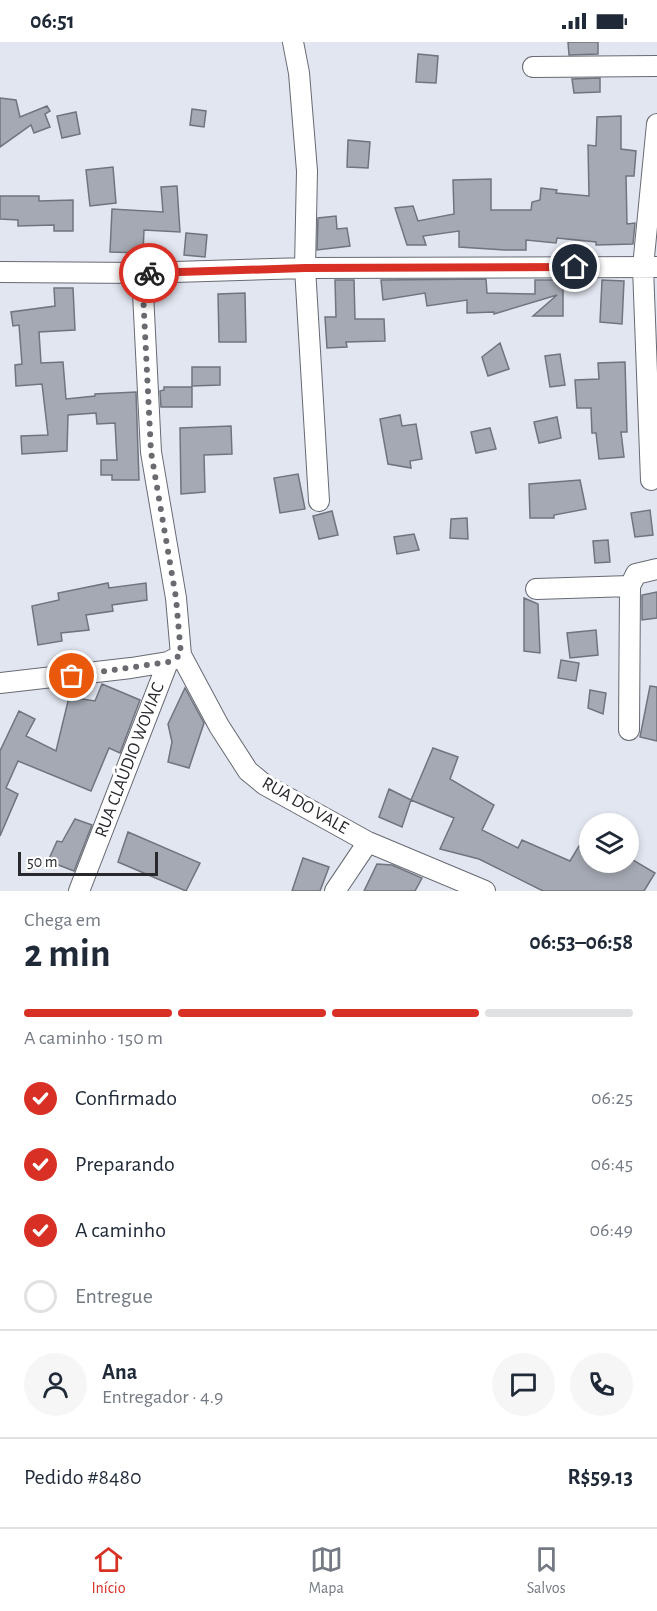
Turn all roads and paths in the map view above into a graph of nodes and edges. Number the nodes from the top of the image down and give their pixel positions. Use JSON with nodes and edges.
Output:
{"nodes":[{"id":1,"x":293,"y":42,"type":"edge"},
{"id":2,"x":657,"y":66,"type":"edge"},
{"id":3,"x":533,"y":67,"type":"dead end"},
{"id":4,"x":657,"y":124,"type":"edge"},
{"id":5,"x":650,"y":267,"type":"edge"},
{"id":6,"x":305,"y":268,"type":"junction"},
{"id":7,"x":0,"y":272,"type":"edge"},
{"id":8,"x":142,"y":273,"type":"junction"},
{"id":9,"x":651,"y":480,"type":"dead end"},
{"id":10,"x":319,"y":501,"type":"dead end"},
{"id":11,"x":657,"y":569,"type":"edge"},
{"id":12,"x":632,"y":581,"type":"junction"},
{"id":13,"x":536,"y":589,"type":"dead end"},
{"id":14,"x":175,"y":658,"type":"junction"},
{"id":15,"x":0,"y":683,"type":"edge"},
{"id":16,"x":629,"y":730,"type":"dead end"},
{"id":17,"x":368,"y":842,"type":"junction"},
{"id":18,"x":79,"y":891,"type":"edge"},
{"id":19,"x":335,"y":891,"type":"edge"},
{"id":20,"x":486,"y":891,"type":"edge"}],
"edges":[{"from":1,"to":6,"type":"street"},
{"from":2,"to":3,"type":"street"},
{"from":4,"to":5,"type":"street"},
{"from":5,"to":6,"type":"street"},
{"from":5,"to":9,"type":"street"},
{"from":6,"to":8,"type":"street"},
{"from":6,"to":10,"type":"street"},
{"from":7,"to":8,"type":"street"},
{"from":8,"to":14,"type":"street"},
{"from":11,"to":12,"type":"street"},
{"from":12,"to":13,"type":"street"},
{"from":12,"to":16,"type":"street"},
{"from":14,"to":15,"type":"street"},
{"from":14,"to":17,"type":"street","name":"RUA DO VALE"},
{"from":14,"to":18,"type":"street","name":"RUA CLAÚDIO WOVIAC"},
{"from":17,"to":19,"type":"street"},
{"from":17,"to":20,"type":"street","name":"RUA DO VALE"}]}
